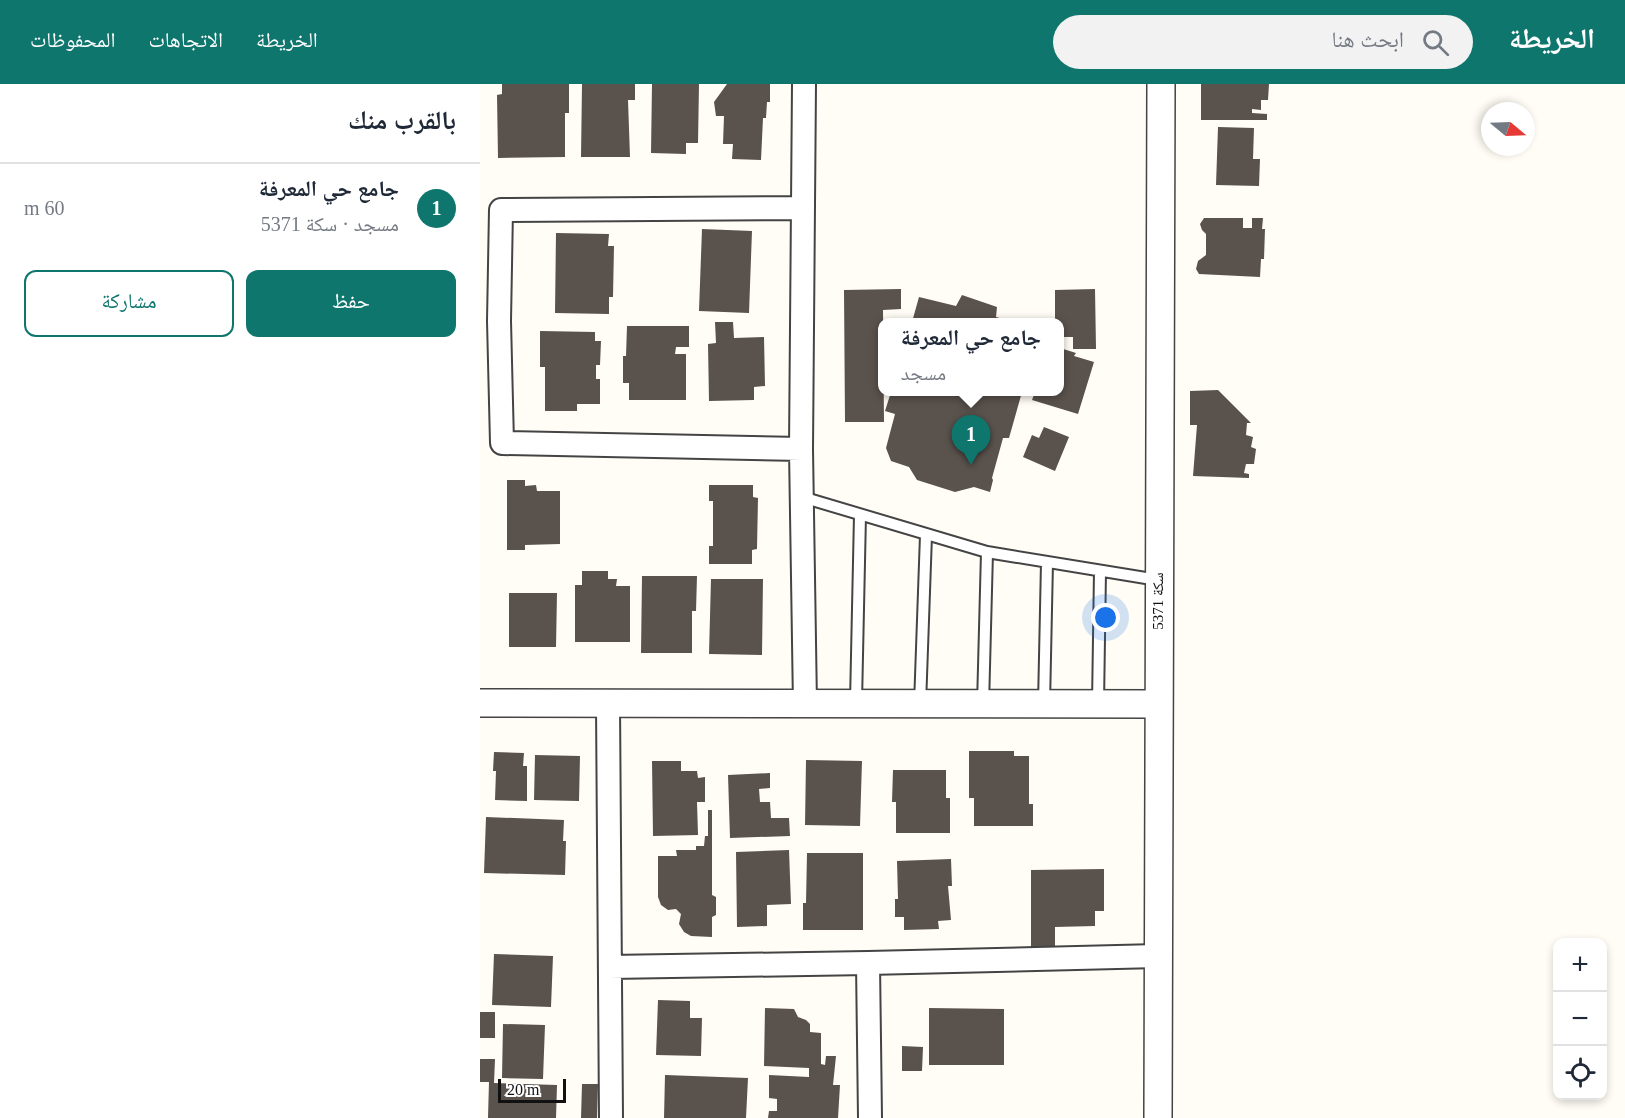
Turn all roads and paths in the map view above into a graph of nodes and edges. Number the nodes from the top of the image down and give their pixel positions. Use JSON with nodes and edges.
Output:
{"nodes":[{"id":1,"x":804,"y":84,"type":"edge"},
{"id":2,"x":1161,"y":84,"type":"edge"},
{"id":3,"x":803,"y":208,"type":"junction"},
{"id":4,"x":801,"y":449,"type":"junction"},
{"id":5,"x":802,"y":497,"type":"junction"},
{"id":6,"x":860,"y":515,"type":"junction"},
{"id":7,"x":926,"y":535,"type":"junction"},
{"id":8,"x":987,"y":552,"type":"junction"},
{"id":9,"x":1047,"y":562,"type":"junction"},
{"id":10,"x":1100,"y":571,"type":"junction"},
{"id":11,"x":1159,"y":580,"type":"junction"},
{"id":12,"x":480,"y":703,"type":"edge"},
{"id":13,"x":608,"y":704,"type":"junction"},
{"id":14,"x":1158,"y":704,"type":"junction"},
{"id":15,"x":805,"y":705,"type":"junction"},
{"id":16,"x":856,"y":705,"type":"junction"},
{"id":17,"x":920,"y":705,"type":"junction"},
{"id":18,"x":982,"y":705,"type":"junction"},
{"id":19,"x":1044,"y":705,"type":"junction"},
{"id":20,"x":1098,"y":705,"type":"junction"},
{"id":21,"x":1158,"y":956,"type":"junction"},
{"id":22,"x":868,"y":963,"type":"junction"},
{"id":23,"x":610,"y":967,"type":"junction"},
{"id":24,"x":611,"y":1118,"type":"edge"},
{"id":25,"x":870,"y":1118,"type":"edge"},
{"id":26,"x":1158,"y":1118,"type":"edge"}],
"edges":[{"from":1,"to":3,"type":"street"},
{"from":2,"to":11,"type":"street","name":"سكة 5371"},
{"from":3,"to":4,"type":"street"},
{"from":3,"to":4,"type":"street"},
{"from":4,"to":5,"type":"street"},
{"from":5,"to":6,"type":"lane"},
{"from":5,"to":15,"type":"street"},
{"from":6,"to":7,"type":"lane"},
{"from":6,"to":16,"type":"lane"},
{"from":7,"to":8,"type":"lane"},
{"from":7,"to":17,"type":"lane"},
{"from":8,"to":9,"type":"lane"},
{"from":8,"to":18,"type":"lane"},
{"from":9,"to":10,"type":"lane"},
{"from":9,"to":19,"type":"lane"},
{"from":10,"to":11,"type":"lane"},
{"from":10,"to":20,"type":"lane"},
{"from":11,"to":14,"type":"street","name":"سكة 5371"},
{"from":12,"to":13,"type":"street"},
{"from":13,"to":15,"type":"street"},
{"from":13,"to":23,"type":"street"},
{"from":14,"to":20,"type":"street"},
{"from":14,"to":21,"type":"street","name":"سكة 5371"},
{"from":15,"to":16,"type":"street"},
{"from":16,"to":17,"type":"street"},
{"from":17,"to":18,"type":"street"},
{"from":18,"to":19,"type":"street"},
{"from":19,"to":20,"type":"street"},
{"from":21,"to":22,"type":"street"},
{"from":21,"to":26,"type":"street","name":"سكة 5371"},
{"from":22,"to":23,"type":"street"},
{"from":22,"to":25,"type":"street"},
{"from":23,"to":24,"type":"street"}]}
